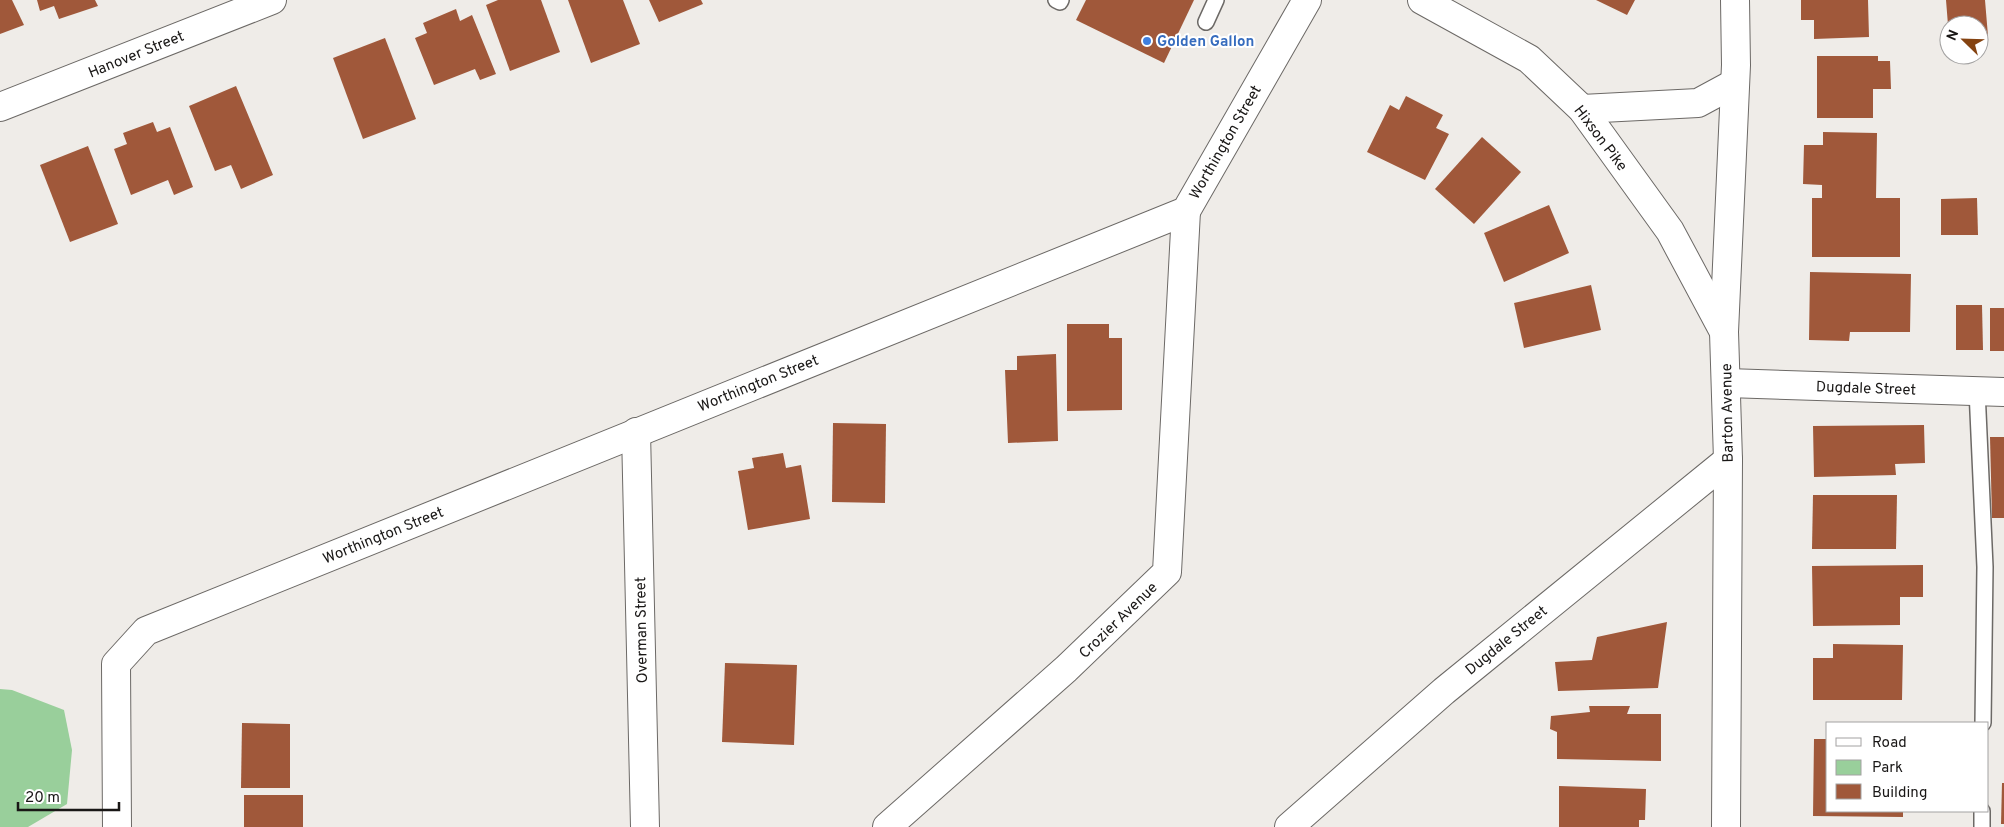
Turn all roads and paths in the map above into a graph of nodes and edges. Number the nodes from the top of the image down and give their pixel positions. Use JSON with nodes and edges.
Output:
{"nodes":[{"id":1,"x":272,"y":0,"type":"edge"},
{"id":2,"x":1056,"y":0,"type":"edge"},
{"id":3,"x":1061,"y":0,"type":"edge"},
{"id":4,"x":1216,"y":0,"type":"edge"},
{"id":5,"x":1307,"y":0,"type":"edge"},
{"id":6,"x":1422,"y":0,"type":"edge"},
{"id":7,"x":1735,"y":0,"type":"edge"},
{"id":8,"x":1206,"y":22,"type":"dead end"},
{"id":9,"x":1735,"y":83,"type":"junction"},
{"id":10,"x":0,"y":108,"type":"edge"},
{"id":11,"x":1582,"y":109,"type":"junction"},
{"id":12,"x":1186,"y":211,"type":"junction"},
{"id":13,"x":1724,"y":332,"type":"junction"},
{"id":14,"x":1727,"y":383,"type":"junction"},
{"id":15,"x":1977,"y":390,"type":"junction"},
{"id":16,"x":2004,"y":392,"type":"edge"},
{"id":17,"x":636,"y":432,"type":"junction"},
{"id":18,"x":1728,"y":460,"type":"junction"},
{"id":19,"x":1983,"y":722,"type":"edge"},
{"id":20,"x":1982,"y":812,"type":"edge"},
{"id":21,"x":117,"y":827,"type":"edge"},
{"id":22,"x":645,"y":827,"type":"edge"},
{"id":23,"x":887,"y":827,"type":"edge"},
{"id":24,"x":1290,"y":827,"type":"edge"},
{"id":25,"x":1726,"y":827,"type":"edge"},
{"id":26,"x":1982,"y":827,"type":"edge"}],
"edges":[{"from":1,"to":10,"type":"street","name":"Hanover Street"},
{"from":2,"to":3,"type":"lane"},
{"from":4,"to":8,"type":"lane"},
{"from":5,"to":12,"type":"street","name":"Worthington Street"},
{"from":6,"to":11,"type":"street","name":"Hixson Pike"},
{"from":7,"to":9,"type":"street","name":"Barton Avenue"},
{"from":9,"to":11,"type":"street"},
{"from":9,"to":13,"type":"street","name":"Barton Avenue"},
{"from":11,"to":13,"type":"street","name":"Hixson Pike"},
{"from":12,"to":17,"type":"street","name":"Worthington Street"},
{"from":12,"to":23,"type":"street","name":"Crozier Avenue"},
{"from":13,"to":14,"type":"street","name":"Barton Avenue"},
{"from":14,"to":15,"type":"street","name":"Dugdale Street"},
{"from":14,"to":18,"type":"street","name":"Barton Avenue"},
{"from":15,"to":16,"type":"street","name":"Dugdale Street"},
{"from":15,"to":19,"type":"lane"},
{"from":17,"to":21,"type":"street","name":"Worthington Street"},
{"from":17,"to":22,"type":"street","name":"Overman Street"},
{"from":18,"to":24,"type":"street","name":"Dugdale Street"},
{"from":18,"to":25,"type":"street","name":"Barton Avenue"},
{"from":20,"to":26,"type":"lane"}]}
